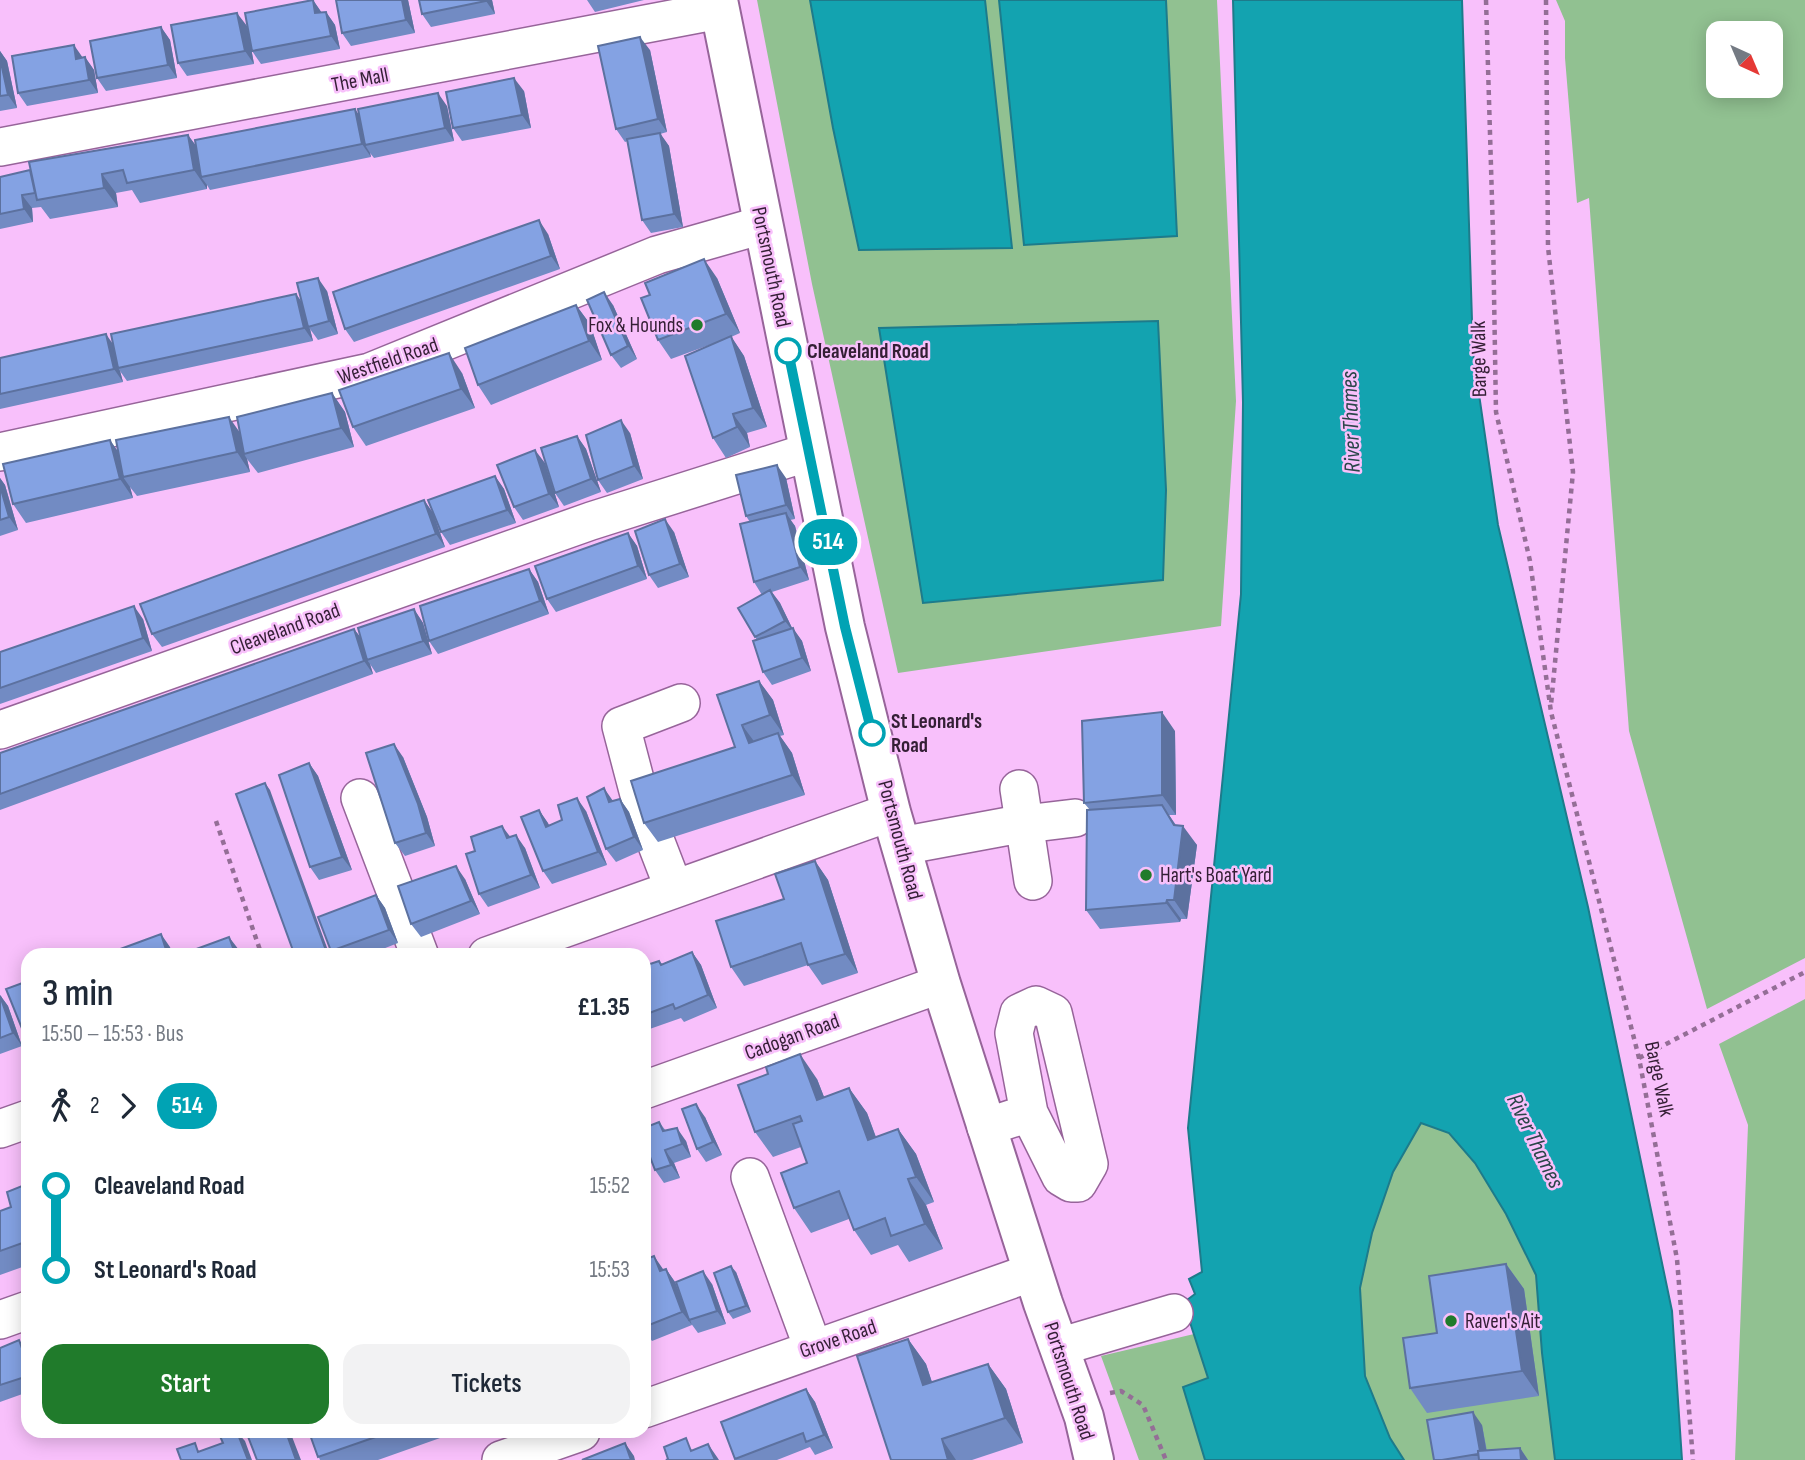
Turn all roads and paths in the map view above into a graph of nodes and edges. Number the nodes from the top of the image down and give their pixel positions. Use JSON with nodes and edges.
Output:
{"nodes":[{"id":1,"x":1486,"y":0,"type":"edge"},
{"id":2,"x":1546,"y":0,"type":"edge"},
{"id":3,"x":718,"y":5,"type":"edge"},
{"id":4,"x":0,"y":147,"type":"edge"},
{"id":5,"x":762,"y":225,"type":"junction"},
{"id":6,"x":0,"y":452,"type":"edge"},
{"id":7,"x":809,"y":452,"type":"junction"},
{"id":8,"x":681,"y":702,"type":"dead end"},
{"id":9,"x":1551,"y":712,"type":"junction"},
{"id":10,"x":0,"y":730,"type":"edge"},
{"id":11,"x":360,"y":798,"type":"dead end"},
{"id":12,"x":1021,"y":806,"type":"junction"},
{"id":13,"x":1075,"y":818,"type":"dead end"},
{"id":14,"x":216,"y":821,"type":"dead end"},
{"id":15,"x":896,"y":829,"type":"junction"},
{"id":16,"x":1033,"y":881,"type":"dead end"},
{"id":17,"x":674,"y":889,"type":"junction"},
{"id":18,"x":259,"y":948,"type":"edge"},
{"id":19,"x":417,"y":948,"type":"edge"},
{"id":20,"x":509,"y":948,"type":"edge"},
{"id":21,"x":1805,"y":972,"type":"edge"},
{"id":22,"x":941,"y":984,"type":"junction"},
{"id":23,"x":1639,"y":1058,"type":"junction"},
{"id":24,"x":651,"y":1088,"type":"edge"},
{"id":25,"x":1029,"y":1113,"type":"dead end"},
{"id":26,"x":21,"y":1122,"type":"edge"},
{"id":27,"x":985,"y":1127,"type":"junction"},
{"id":28,"x":0,"y":1129,"type":"edge"},
{"id":29,"x":750,"y":1177,"type":"dead end"},
{"id":30,"x":1033,"y":1272,"type":"junction"},
{"id":31,"x":21,"y":1312,"type":"edge"},
{"id":32,"x":1174,"y":1313,"type":"dead end"},
{"id":33,"x":0,"y":1320,"type":"edge"},
{"id":34,"x":1059,"y":1346,"type":"junction"},
{"id":35,"x":813,"y":1348,"type":"junction"},
{"id":36,"x":1108,"y":1394,"type":"dead end"},
{"id":37,"x":651,"y":1406,"type":"edge"},
{"id":38,"x":563,"y":1438,"type":"edge"},
{"id":39,"x":501,"y":1460,"type":"edge"},
{"id":40,"x":1094,"y":1460,"type":"edge"},
{"id":41,"x":1166,"y":1460,"type":"edge"},
{"id":42,"x":1693,"y":1460,"type":"edge"}],
"edges":[{"from":1,"to":9,"type":"path","name":"Barge Walk"},
{"from":2,"to":9,"type":"path","name":"Barge Walk"},
{"from":3,"to":4,"type":"street","name":"The Mall"},
{"from":3,"to":5,"type":"main road","name":"Portsmouth Road"},
{"from":5,"to":6,"type":"street","name":"Westfield Road"},
{"from":5,"to":7,"type":"main road","name":"Portsmouth Road"},
{"from":7,"to":10,"type":"street","name":"Cleaveland Road"},
{"from":7,"to":15,"type":"main road","name":"Portsmouth Road"},
{"from":8,"to":17,"type":"street"},
{"from":9,"to":23,"type":"path","name":"Barge Walk"},
{"from":11,"to":19,"type":"street"},
{"from":12,"to":13,"type":"street"},
{"from":12,"to":15,"type":"street"},
{"from":12,"to":16,"type":"street"},
{"from":14,"to":18,"type":"path"},
{"from":15,"to":17,"type":"street"},
{"from":15,"to":22,"type":"main road","name":"Portsmouth Road"},
{"from":17,"to":20,"type":"street"},
{"from":21,"to":23,"type":"path"},
{"from":22,"to":24,"type":"street","name":"Cadogan Road"},
{"from":22,"to":27,"type":"main road","name":"Portsmouth Road"},
{"from":23,"to":42,"type":"path","name":"Barge Walk"},
{"from":25,"to":27,"type":"street"},
{"from":26,"to":28,"type":"street"},
{"from":27,"to":30,"type":"main road","name":"Portsmouth Road"},
{"from":29,"to":35,"type":"street"},
{"from":30,"to":34,"type":"main road","name":"Portsmouth Road"},
{"from":30,"to":35,"type":"street","name":"Grove Road"},
{"from":31,"to":33,"type":"street"},
{"from":32,"to":34,"type":"street"},
{"from":34,"to":40,"type":"main road","name":"Portsmouth Road"},
{"from":35,"to":37,"type":"street","name":"Grove Road"},
{"from":36,"to":41,"type":"path"},
{"from":38,"to":39,"type":"street"}]}
